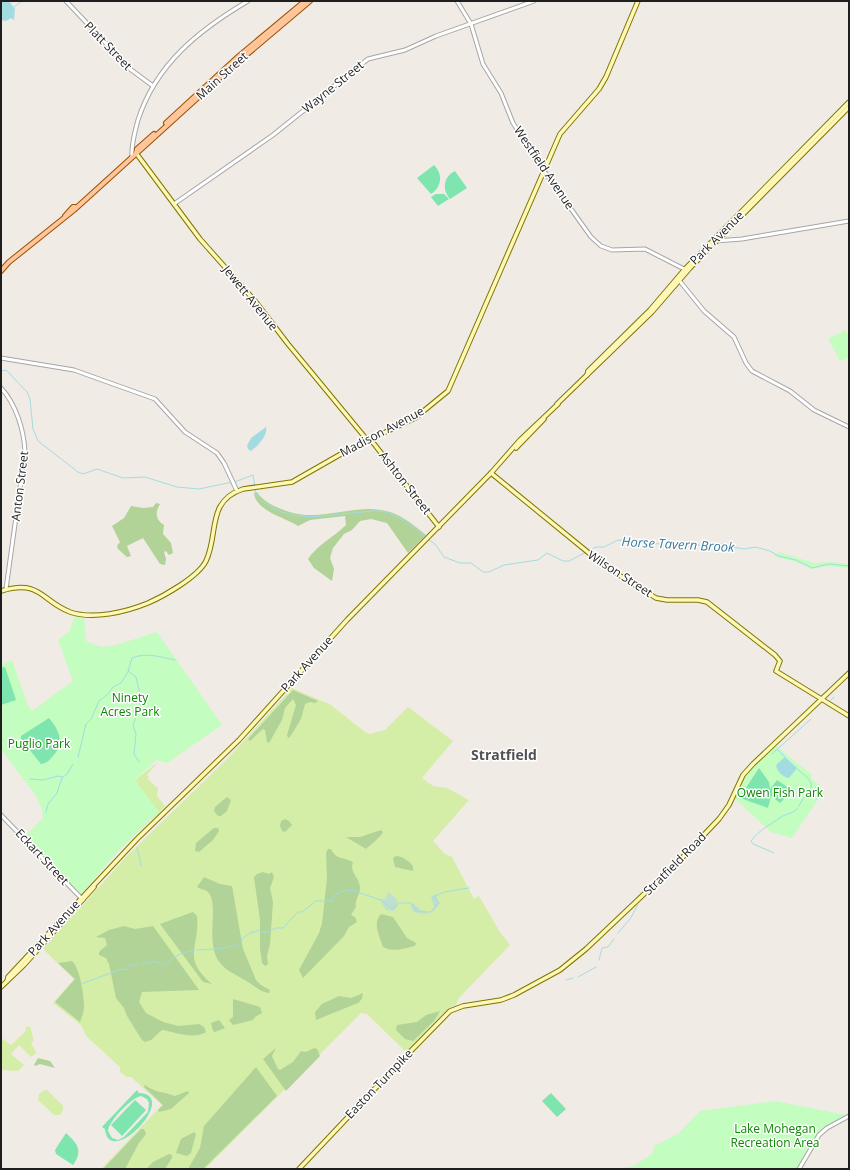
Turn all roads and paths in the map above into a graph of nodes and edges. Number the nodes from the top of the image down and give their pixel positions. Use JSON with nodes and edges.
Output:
{"nodes":[{"id":1,"x":66,"y":1,"type":"edge"},
{"id":2,"x":248,"y":1,"type":"edge"},
{"id":3,"x":305,"y":1,"type":"edge"},
{"id":4,"x":310,"y":1,"type":"edge"},
{"id":5,"x":457,"y":1,"type":"edge"},
{"id":6,"x":534,"y":1,"type":"edge"},
{"id":7,"x":638,"y":1,"type":"edge"},
{"id":8,"x":471,"y":24,"type":"junction"},
{"id":9,"x":154,"y":86,"type":"junction"},
{"id":10,"x":849,"y":102,"type":"edge"},
{"id":11,"x":849,"y":107,"type":"edge"},
{"id":12,"x":826,"y":128,"type":"junction"},
{"id":13,"x":136,"y":153,"type":"junction"},
{"id":14,"x":132,"y":157,"type":"junction"},
{"id":15,"x":544,"y":171,"type":"junction"},
{"id":16,"x":174,"y":204,"type":"junction"},
{"id":17,"x":849,"y":221,"type":"edge"},
{"id":18,"x":715,"y":241,"type":"junction"},
{"id":19,"x":686,"y":270,"type":"junction"},
{"id":20,"x":1,"y":271,"type":"edge"},
{"id":21,"x":678,"y":280,"type":"junction"},
{"id":22,"x":1,"y":358,"type":"edge"},
{"id":23,"x":1,"y":388,"type":"edge"},
{"id":24,"x":849,"y":427,"type":"edge"},
{"id":25,"x":369,"y":440,"type":"junction"},
{"id":26,"x":491,"y":473,"type":"junction"},
{"id":27,"x":237,"y":491,"type":"junction"},
{"id":28,"x":439,"y":527,"type":"junction"},
{"id":29,"x":6,"y":589,"type":"junction"},
{"id":30,"x":1,"y":591,"type":"edge"},
{"id":31,"x":849,"y":673,"type":"edge"},
{"id":32,"x":822,"y":700,"type":"junction"},
{"id":33,"x":849,"y":716,"type":"edge"},
{"id":34,"x":1,"y":814,"type":"edge"},
{"id":35,"x":82,"y":899,"type":"junction"},
{"id":36,"x":1,"y":987,"type":"edge"},
{"id":37,"x":463,"y":1006,"type":"joint"},
{"id":38,"x":849,"y":1116,"type":"edge"},
{"id":39,"x":299,"y":1169,"type":"edge"},
{"id":40,"x":799,"y":1169,"type":"edge"}],
"edges":[{"from":1,"to":9,"type":"street","name":"Platt Street"},
{"from":2,"to":9,"type":"street"},
{"from":3,"to":13,"type":"main road","name":"Main Street"},
{"from":4,"to":13,"type":"main road","name":"Main Street"},
{"from":5,"to":8,"type":"street","name":"Westfield Avenue"},
{"from":6,"to":8,"type":"street","name":"Wayne Street"},
{"from":7,"to":15,"type":"main road","name":"Madison Avenue"},
{"from":8,"to":15,"type":"street","name":"Westfield Avenue"},
{"from":8,"to":16,"type":"street","name":"Wayne Street"},
{"from":9,"to":14,"type":"street"},
{"from":10,"to":12,"type":"main road","name":"Park Avenue"},
{"from":11,"to":12,"type":"main road","name":"Park Avenue"},
{"from":12,"to":18,"type":"main road","name":"Park Avenue"},
{"from":13,"to":14,"type":"main road","name":"Main Street"},
{"from":13,"to":16,"type":"main road","name":"Jewett Avenue"},
{"from":14,"to":20,"type":"main road","name":"Main Street"},
{"from":15,"to":19,"type":"street","name":"Westfield Avenue"},
{"from":15,"to":25,"type":"main road","name":"Madison Avenue"},
{"from":16,"to":25,"type":"main road","name":"Jewett Avenue"},
{"from":17,"to":18,"type":"street"},
{"from":18,"to":19,"type":"main road","name":"Park Avenue"},
{"from":19,"to":21,"type":"main road","name":"Park Avenue"},
{"from":21,"to":24,"type":"street"},
{"from":21,"to":26,"type":"main road","name":"Park Avenue"},
{"from":22,"to":27,"type":"street"},
{"from":23,"to":29,"type":"street","name":"Anton Street"},
{"from":25,"to":27,"type":"main road","name":"Madison Avenue"},
{"from":25,"to":28,"type":"main road","name":"Ashton Street"},
{"from":26,"to":28,"type":"main road","name":"Park Avenue"},
{"from":26,"to":32,"type":"main road","name":"Wilson Street"},
{"from":27,"to":29,"type":"main road","name":"Madison Avenue"},
{"from":28,"to":35,"type":"main road","name":"Park Avenue"},
{"from":29,"to":30,"type":"main road","name":"Madison Avenue"},
{"from":31,"to":32,"type":"main road","name":"Stratfield Road"},
{"from":32,"to":33,"type":"main road"},
{"from":32,"to":37,"type":"main road","name":"Stratfield Road"},
{"from":34,"to":35,"type":"street","name":"Eckart Street"},
{"from":35,"to":36,"type":"main road","name":"Park Avenue"},
{"from":37,"to":39,"type":"main road","name":"Easton Turnpike"},
{"from":38,"to":40,"type":"street"}]}
